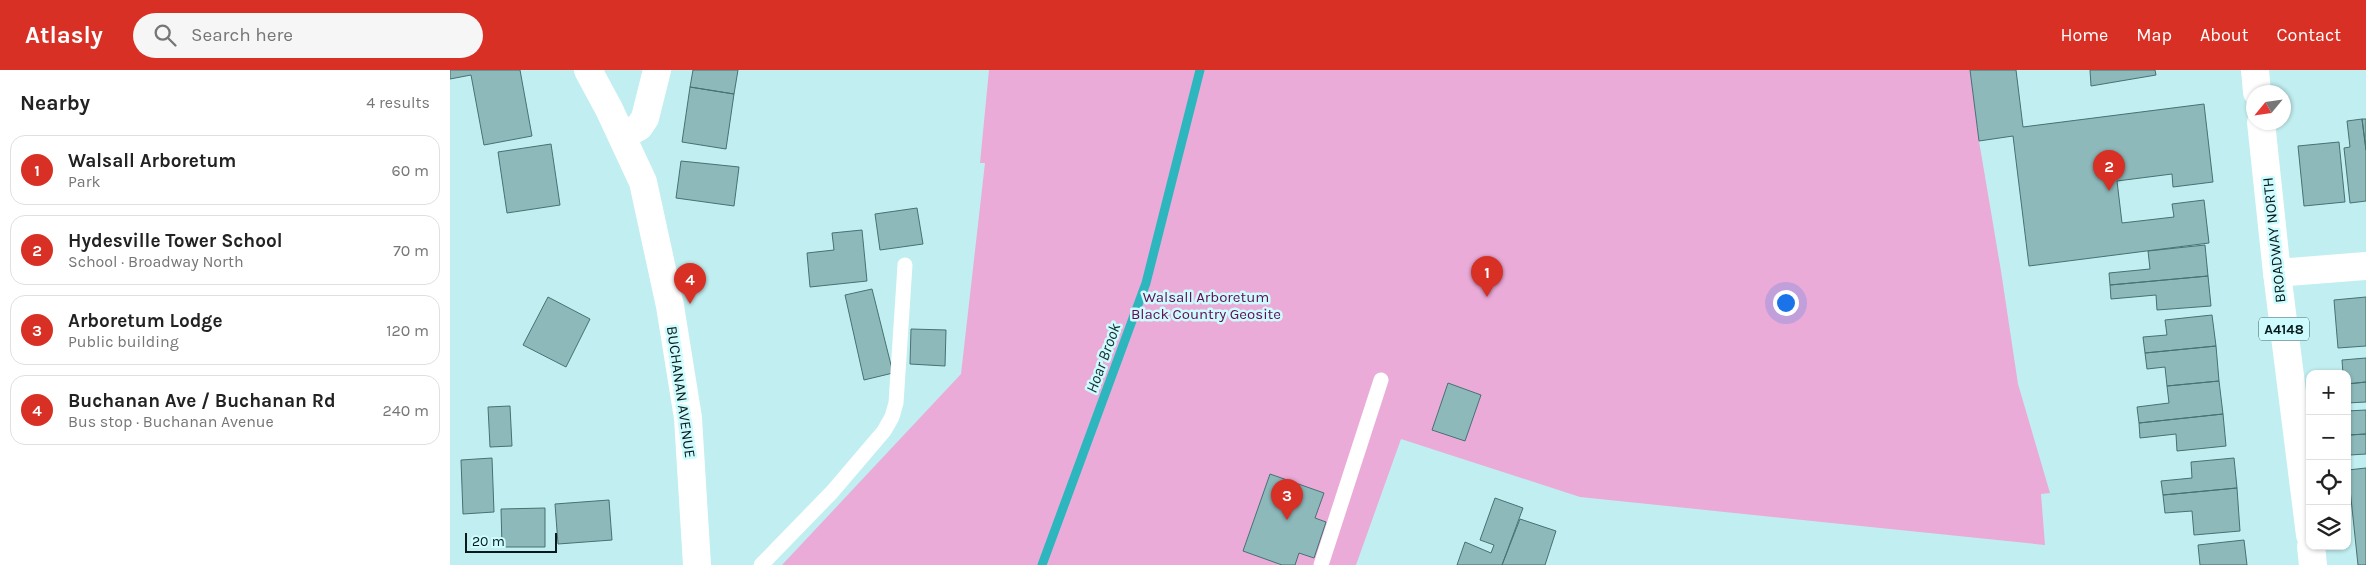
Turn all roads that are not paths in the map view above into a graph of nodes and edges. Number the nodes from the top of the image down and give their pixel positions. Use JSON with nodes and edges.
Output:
{"nodes":[{"id":1,"x":588,"y":70,"type":"edge"},
{"id":2,"x":657,"y":70,"type":"edge"},
{"id":3,"x":2255,"y":70,"type":"edge"},
{"id":4,"x":2256,"y":85,"type":"edge"},
{"id":5,"x":2261,"y":130,"type":"edge"},
{"id":6,"x":622,"y":136,"type":"junction"},
{"id":7,"x":905,"y":265,"type":"dead end"},
{"id":8,"x":2366,"y":266,"type":"edge"},
{"id":9,"x":2277,"y":273,"type":"junction"},
{"id":10,"x":1381,"y":380,"type":"dead end"},
{"id":11,"x":2306,"y":505,"type":"edge"},
{"id":12,"x":2311,"y":550,"type":"edge"},
{"id":13,"x":697,"y":565,"type":"edge"},
{"id":14,"x":761,"y":565,"type":"edge"},
{"id":15,"x":1321,"y":565,"type":"edge"},
{"id":16,"x":2313,"y":565,"type":"edge"}],
"edges":[{"from":1,"to":6,"type":"main road","name":"BUCHANAN AVENUE"},
{"from":2,"to":6,"type":"main road"},
{"from":3,"to":4,"type":"main road"},
{"from":5,"to":9,"type":"main road","name":"BROADWAY NORTH","number":"A4148"},
{"from":6,"to":13,"type":"main road","name":"BUCHANAN AVENUE"},
{"from":7,"to":14,"type":"lane"},
{"from":8,"to":9,"type":"main road"},
{"from":9,"to":11,"type":"main road","name":"BROADWAY NORTH","number":"A4148"},
{"from":10,"to":15,"type":"lane"},
{"from":12,"to":16,"type":"main road"}]}
